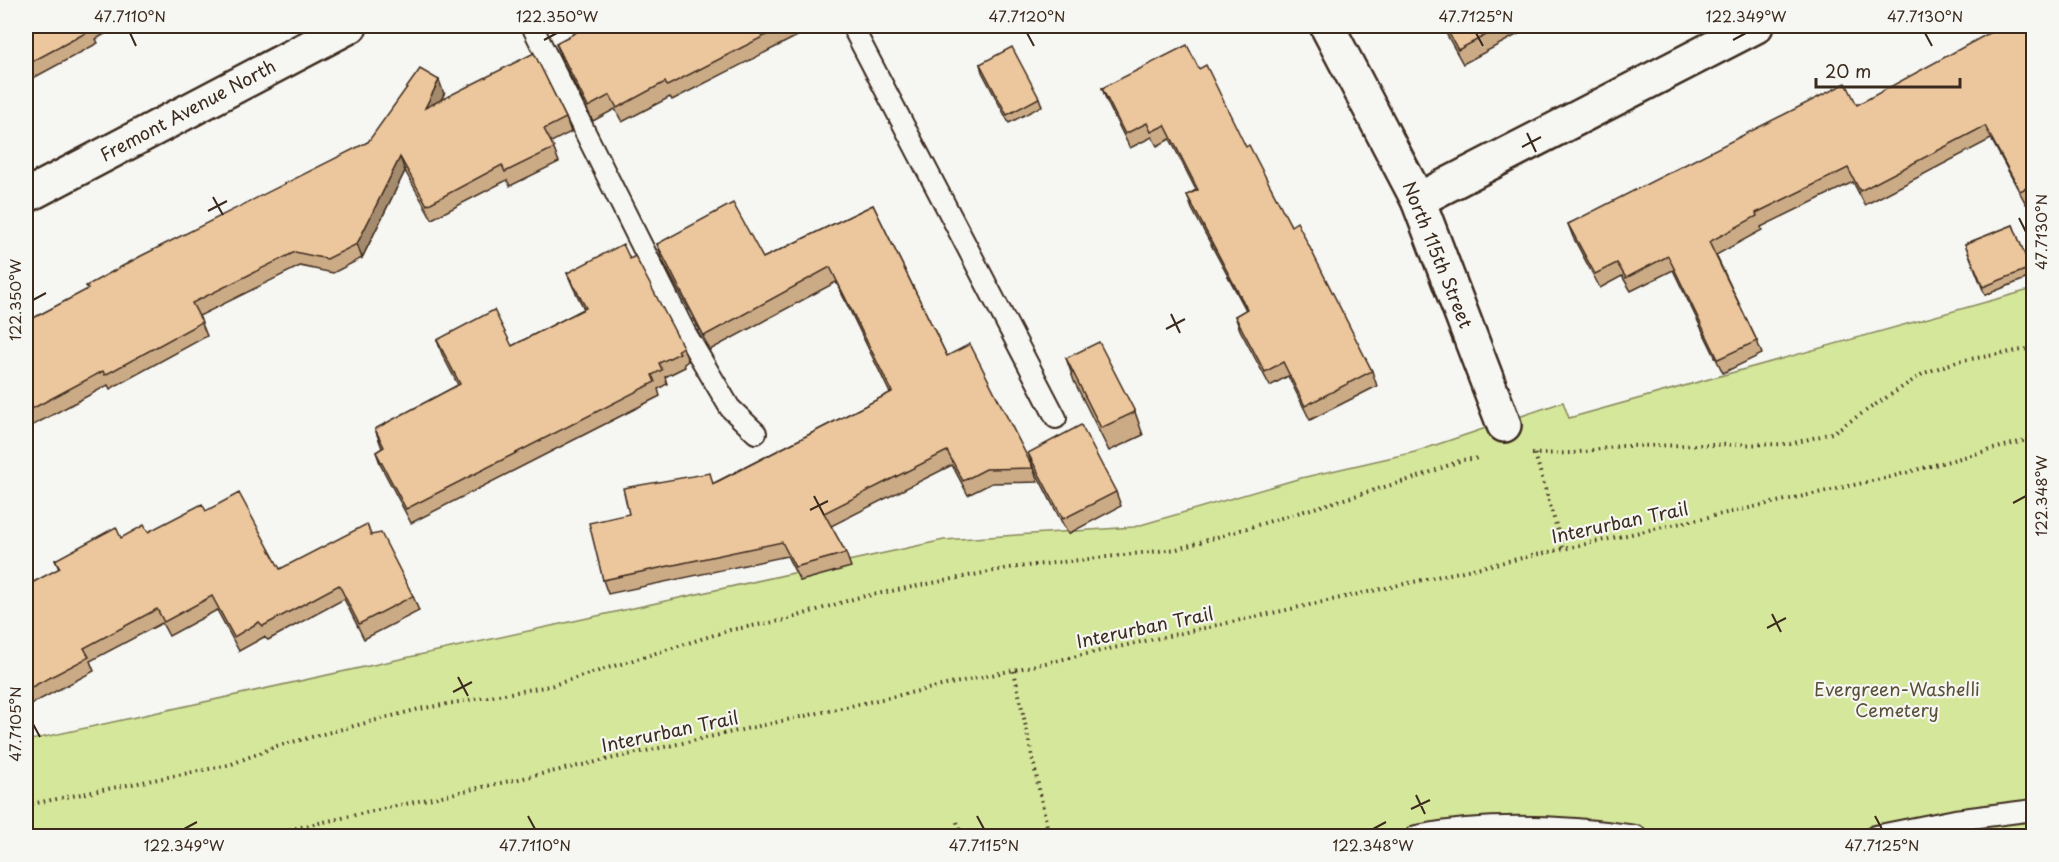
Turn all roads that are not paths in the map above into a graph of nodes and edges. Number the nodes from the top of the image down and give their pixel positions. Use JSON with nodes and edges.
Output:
{"nodes":[{"id":1,"x":350,"y":26,"type":"edge"},
{"id":2,"x":532,"y":26,"type":"edge"},
{"id":3,"x":852,"y":26,"type":"edge"},
{"id":4,"x":1327,"y":26,"type":"edge"},
{"id":5,"x":1756,"y":26,"type":"edge"},
{"id":6,"x":26,"y":196,"type":"edge"},
{"id":7,"x":1418,"y":200,"type":"junction"},
{"id":8,"x":1056,"y":418,"type":"dead end"},
{"id":9,"x":1504,"y":425,"type":"road end"},
{"id":10,"x":756,"y":433,"type":"dead end"},
{"id":11,"x":2034,"y":810,"type":"edge"},
{"id":12,"x":1416,"y":837,"type":"edge"},
{"id":13,"x":1636,"y":837,"type":"edge"},
{"id":14,"x":1875,"y":837,"type":"edge"}],
"edges":[{"from":1,"to":6,"type":"street","name":"Fremont Avenue North"},
{"from":2,"to":10,"type":"lane"},
{"from":3,"to":8,"type":"lane"},
{"from":4,"to":7,"type":"street","name":"North 115th Street"},
{"from":5,"to":7,"type":"street"},
{"from":7,"to":9,"type":"street","name":"North 115th Street"},
{"from":11,"to":14,"type":"lane"},
{"from":12,"to":13,"type":"lane"}]}
